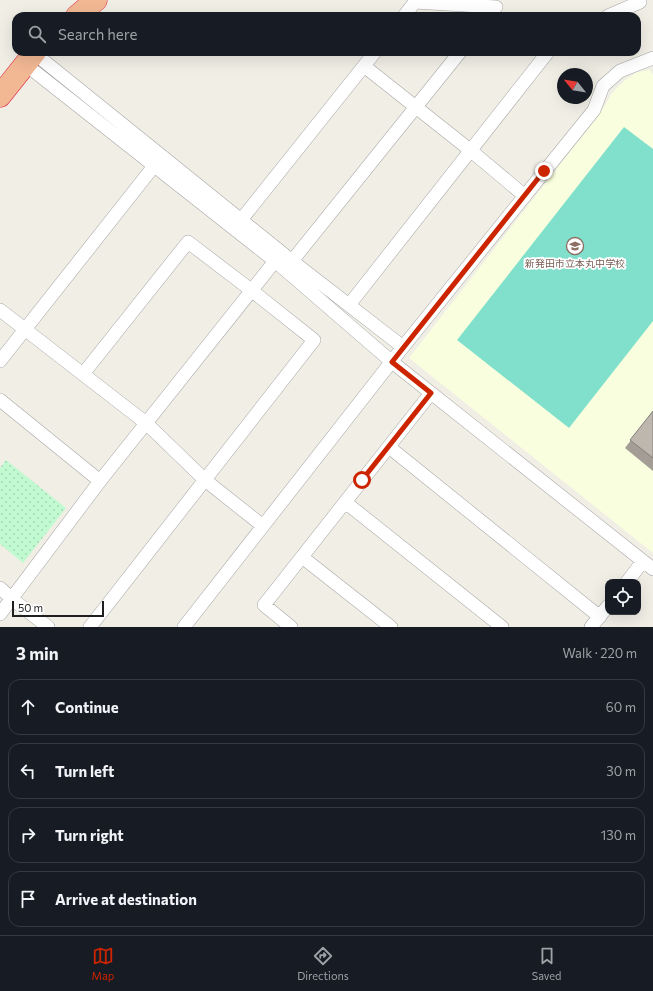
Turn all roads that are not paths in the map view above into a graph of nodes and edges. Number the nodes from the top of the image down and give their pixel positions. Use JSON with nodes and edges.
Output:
{"nodes":[{"id":1,"x":96,"y":0,"type":"edge"},
{"id":2,"x":639,"y":0,"type":"edge"},
{"id":3,"x":421,"y":1,"type":"edge"},
{"id":4,"x":496,"y":8,"type":"edge"},
{"id":5,"x":82,"y":12,"type":"edge"},
{"id":6,"x":407,"y":12,"type":"edge"},
{"id":7,"x":617,"y":12,"type":"edge"},
{"id":8,"x":31,"y":56,"type":"edge"},
{"id":9,"x":372,"y":56,"type":"edge"},
{"id":10,"x":457,"y":56,"type":"edge"},
{"id":11,"x":545,"y":56,"type":"edge"},
{"id":12,"x":653,"y":58,"type":"edge"},
{"id":13,"x":364,"y":66,"type":"junction"},
{"id":14,"x":0,"y":96,"type":"edge"},
{"id":15,"x":416,"y":108,"type":"junction"},
{"id":16,"x":470,"y":150,"type":"junction"},
{"id":17,"x":154,"y":166,"type":"junction"},
{"id":18,"x":525,"y":196,"type":"junction"},
{"id":19,"x":241,"y":220,"type":"junction"},
{"id":20,"x":275,"y":261,"type":"junction"},
{"id":21,"x":292,"y":261,"type":"junction"},
{"id":22,"x":252,"y":290,"type":"junction"},
{"id":23,"x":349,"y":305,"type":"junction"},
{"id":24,"x":0,"y":310,"type":"edge"},
{"id":25,"x":25,"y":329,"type":"junction"},
{"id":26,"x":403,"y":347,"type":"junction"},
{"id":27,"x":0,"y":361,"type":"edge"},
{"id":28,"x":392,"y":362,"type":"junction"},
{"id":29,"x":83,"y":374,"type":"junction"},
{"id":30,"x":431,"y":393,"type":"junction"},
{"id":31,"x":0,"y":400,"type":"edge"},
{"id":32,"x":146,"y":423,"type":"junction"},
{"id":33,"x":388,"y":447,"type":"junction"},
{"id":34,"x":205,"y":480,"type":"junction"},
{"id":35,"x":100,"y":481,"type":"junction"},
{"id":36,"x":345,"y":502,"type":"junction"},
{"id":37,"x":263,"y":526,"type":"junction"},
{"id":38,"x":302,"y":557,"type":"junction"},
{"id":39,"x":648,"y":565,"type":"edge"},
{"id":40,"x":631,"y":579,"type":"edge"},
{"id":41,"x":0,"y":588,"type":"edge"},
{"id":42,"x":12,"y":599,"type":"junction"},
{"id":43,"x":605,"y":610,"type":"edge"},
{"id":44,"x":0,"y":614,"type":"edge"},
{"id":45,"x":595,"y":622,"type":"edge"},
{"id":46,"x":48,"y":627,"type":"edge"},
{"id":47,"x":90,"y":627,"type":"edge"},
{"id":48,"x":184,"y":627,"type":"edge"},
{"id":49,"x":291,"y":627,"type":"edge"},
{"id":50,"x":391,"y":627,"type":"edge"},
{"id":51,"x":502,"y":627,"type":"edge"}],
"edges":[{"from":1,"to":5,"type":"highway"},
{"from":2,"to":7,"type":"street"},
{"from":3,"to":4,"type":"street"},
{"from":3,"to":6,"type":"street"},
{"from":8,"to":14,"type":"highway"},
{"from":8,"to":17,"type":"street"},
{"from":8,"to":19,"type":"street"},
{"from":9,"to":13,"type":"street"},
{"from":10,"to":15,"type":"street"},
{"from":11,"to":16,"type":"street"},
{"from":12,"to":18,"type":"street"},
{"from":13,"to":15,"type":"street"},
{"from":13,"to":19,"type":"street"},
{"from":15,"to":16,"type":"street"},
{"from":15,"to":21,"type":"street"},
{"from":16,"to":18,"type":"street"},
{"from":16,"to":23,"type":"street"},
{"from":17,"to":20,"type":"street"},
{"from":17,"to":25,"type":"street"},
{"from":18,"to":26,"type":"street"},
{"from":19,"to":21,"type":"street"},
{"from":20,"to":22,"type":"street"},
{"from":20,"to":28,"type":"street"},
{"from":21,"to":23,"type":"street"},
{"from":22,"to":29,"type":"street"},
{"from":22,"to":32,"type":"street"},
{"from":22,"to":34,"type":"street"},
{"from":23,"to":26,"type":"street"},
{"from":24,"to":25,"type":"street"},
{"from":25,"to":27,"type":"street"},
{"from":25,"to":29,"type":"street"},
{"from":26,"to":28,"type":"street"},
{"from":28,"to":30,"type":"street"},
{"from":28,"to":37,"type":"street"},
{"from":29,"to":32,"type":"street"},
{"from":30,"to":33,"type":"street"},
{"from":30,"to":39,"type":"street"},
{"from":31,"to":35,"type":"street"},
{"from":32,"to":34,"type":"street"},
{"from":32,"to":35,"type":"street"},
{"from":33,"to":36,"type":"street"},
{"from":33,"to":45,"type":"street"},
{"from":34,"to":37,"type":"street"},
{"from":34,"to":47,"type":"street"},
{"from":35,"to":42,"type":"street"},
{"from":36,"to":38,"type":"street"},
{"from":36,"to":51,"type":"street"},
{"from":37,"to":48,"type":"street"},
{"from":38,"to":49,"type":"street"},
{"from":38,"to":50,"type":"street"},
{"from":39,"to":40,"type":"street"},
{"from":41,"to":42,"type":"street"},
{"from":42,"to":44,"type":"street"},
{"from":42,"to":46,"type":"street"},
{"from":43,"to":45,"type":"street"}]}
